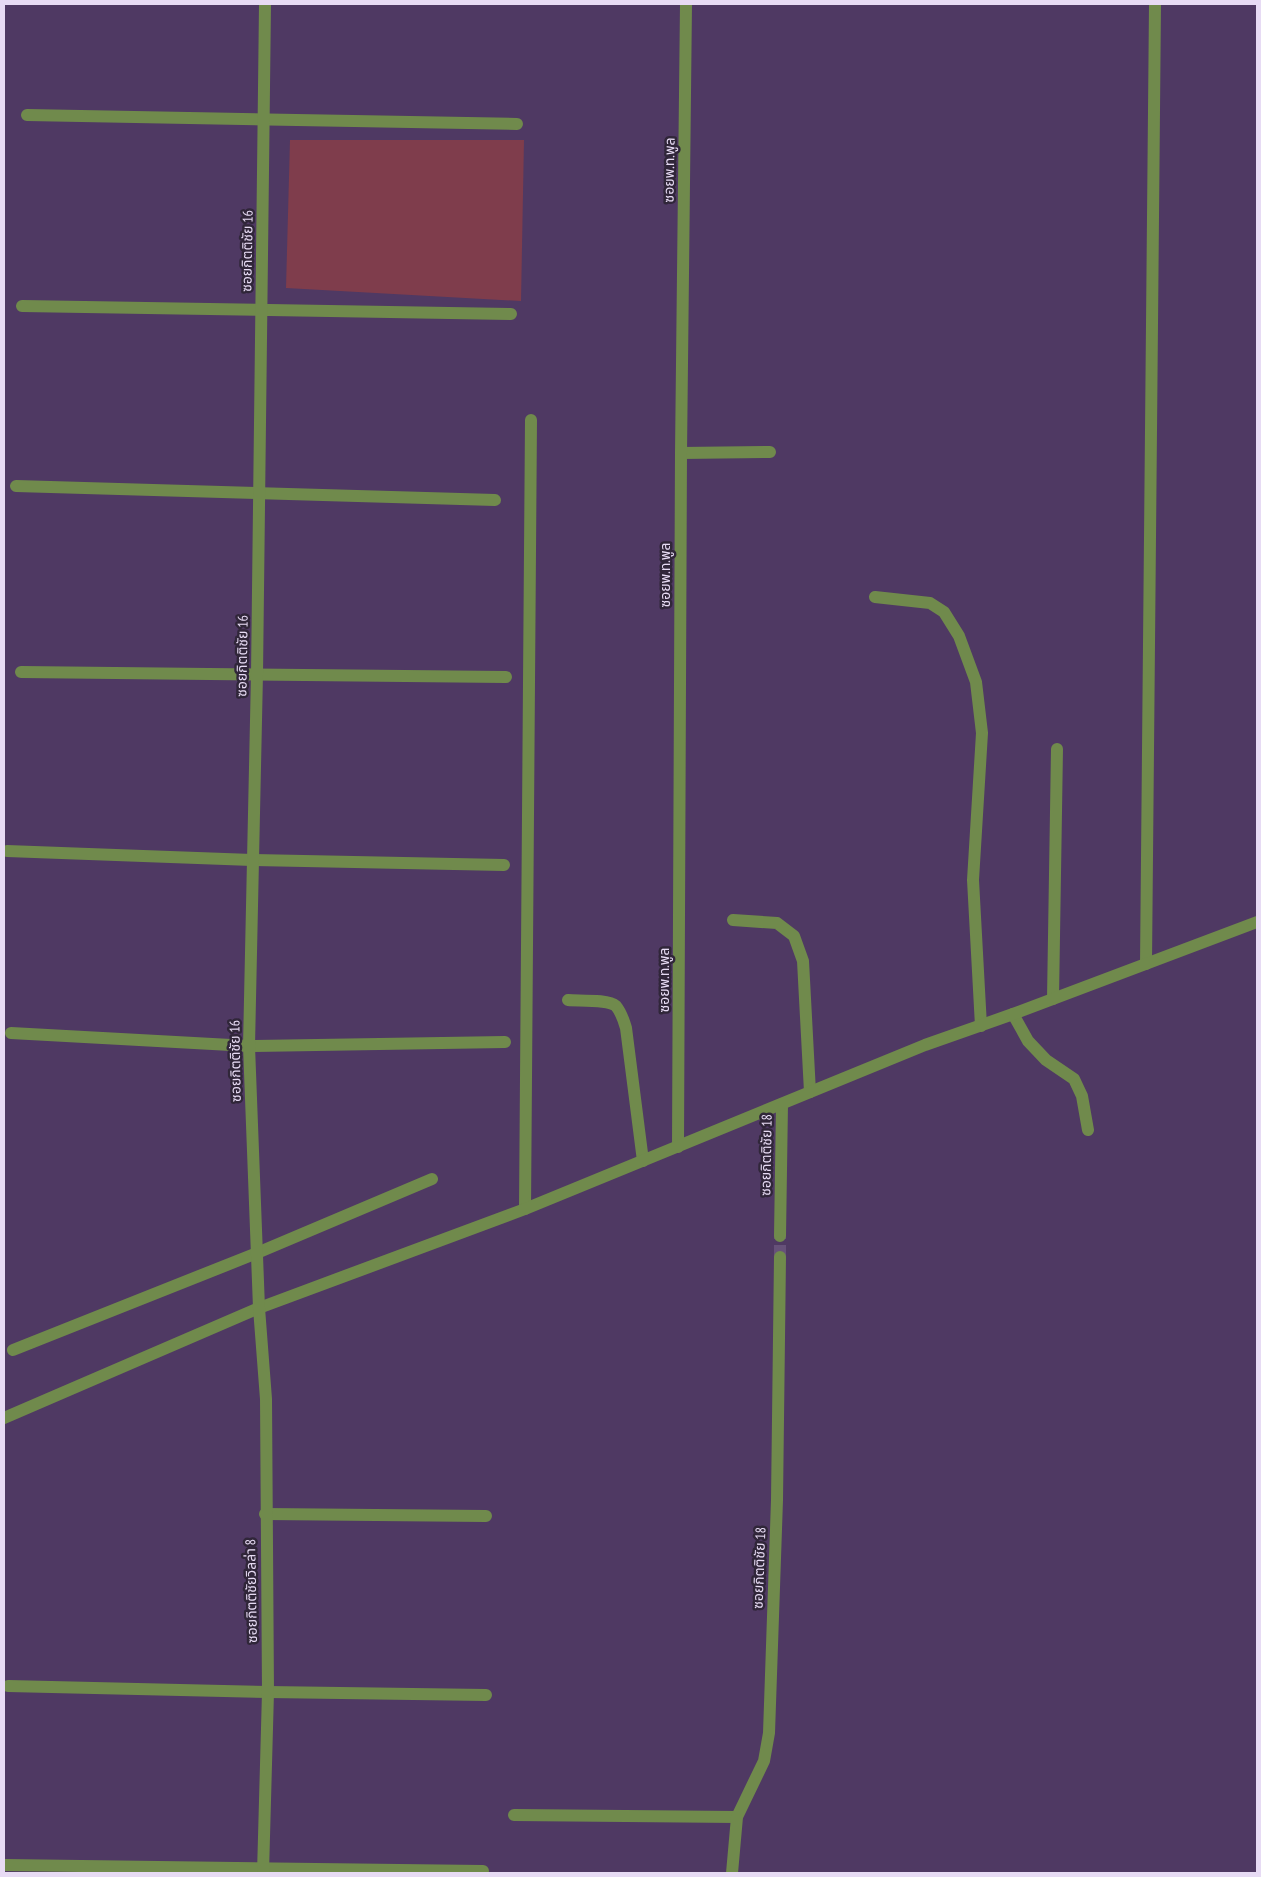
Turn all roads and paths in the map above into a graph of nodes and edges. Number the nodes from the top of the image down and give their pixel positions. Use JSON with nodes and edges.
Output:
{"nodes":[{"id":1,"x":265,"y":4,"type":"edge"},
{"id":2,"x":686,"y":4,"type":"edge"},
{"id":3,"x":1155,"y":4,"type":"edge"},
{"id":4,"x":27,"y":115,"type":"dead end"},
{"id":5,"x":264,"y":119,"type":"junction"},
{"id":6,"x":517,"y":124,"type":"dead end"},
{"id":7,"x":22,"y":306,"type":"dead end"},
{"id":8,"x":261,"y":310,"type":"junction"},
{"id":9,"x":511,"y":314,"type":"dead end"},
{"id":10,"x":531,"y":420,"type":"dead end"},
{"id":11,"x":770,"y":452,"type":"dead end"},
{"id":12,"x":681,"y":453,"type":"junction"},
{"id":13,"x":16,"y":486,"type":"dead end"},
{"id":14,"x":259,"y":493,"type":"junction"},
{"id":15,"x":495,"y":500,"type":"dead end"},
{"id":16,"x":875,"y":597,"type":"dead end"},
{"id":17,"x":21,"y":672,"type":"dead end"},
{"id":18,"x":257,"y":674,"type":"junction"},
{"id":19,"x":506,"y":677,"type":"dead end"},
{"id":20,"x":1057,"y":749,"type":"dead end"},
{"id":21,"x":7,"y":851,"type":"dead end"},
{"id":22,"x":252,"y":860,"type":"junction"},
{"id":23,"x":504,"y":865,"type":"dead end"},
{"id":24,"x":733,"y":920,"type":"dead end"},
{"id":25,"x":1257,"y":922,"type":"edge"},
{"id":26,"x":1146,"y":964,"type":"junction"},
{"id":27,"x":1053,"y":999,"type":"junction"},
{"id":28,"x":568,"y":1000,"type":"dead end"},
{"id":29,"x":1014,"y":1014,"type":"junction"},
{"id":30,"x":981,"y":1026,"type":"junction"},
{"id":31,"x":11,"y":1033,"type":"dead end"},
{"id":32,"x":505,"y":1042,"type":"dead end"},
{"id":33,"x":249,"y":1046,"type":"junction"},
{"id":34,"x":810,"y":1092,"type":"junction"},
{"id":35,"x":782,"y":1104,"type":"junction"},
{"id":36,"x":1088,"y":1130,"type":"dead end"},
{"id":37,"x":678,"y":1147,"type":"junction"},
{"id":38,"x":643,"y":1161,"type":"junction"},
{"id":39,"x":432,"y":1179,"type":"dead end"},
{"id":40,"x":525,"y":1209,"type":"junction"},
{"id":41,"x":780,"y":1236,"type":"tunnel mouth"},
{"id":42,"x":257,"y":1253,"type":"junction"},
{"id":43,"x":780,"y":1257,"type":"tunnel mouth"},
{"id":44,"x":259,"y":1308,"type":"junction"},
{"id":45,"x":13,"y":1350,"type":"dead end"},
{"id":46,"x":4,"y":1418,"type":"edge"},
{"id":47,"x":265,"y":1514,"type":"junction"},
{"id":48,"x":486,"y":1516,"type":"dead end"},
{"id":49,"x":8,"y":1686,"type":"dead end"},
{"id":50,"x":268,"y":1692,"type":"junction"},
{"id":51,"x":486,"y":1695,"type":"dead end"},
{"id":52,"x":514,"y":1815,"type":"dead end"},
{"id":53,"x":737,"y":1817,"type":"junction"},
{"id":54,"x":4,"y":1865,"type":"edge"},
{"id":55,"x":263,"y":1871,"type":"edge"},
{"id":56,"x":483,"y":1871,"type":"dead end"},
{"id":57,"x":732,"y":1873,"type":"edge"}],
"edges":[{"from":1,"to":5,"type":"street","name":"ซอยกิตติชัย 16"},
{"from":2,"to":12,"type":"street","name":"ซอยพ.ท.พูล"},
{"from":3,"to":26,"type":"street"},
{"from":4,"to":5,"type":"street"},
{"from":5,"to":6,"type":"street"},
{"from":5,"to":8,"type":"street","name":"ซอยกิตติชัย 16"},
{"from":7,"to":8,"type":"street"},
{"from":8,"to":9,"type":"street"},
{"from":8,"to":14,"type":"street","name":"ซอยกิตติชัย 16"},
{"from":10,"to":40,"type":"street"},
{"from":11,"to":12,"type":"street"},
{"from":12,"to":37,"type":"street","name":"ซอยพ.ท.พูล"},
{"from":13,"to":14,"type":"street"},
{"from":14,"to":15,"type":"street"},
{"from":14,"to":18,"type":"street","name":"ซอยกิตติชัย 16"},
{"from":16,"to":30,"type":"street"},
{"from":17,"to":18,"type":"street"},
{"from":18,"to":19,"type":"street"},
{"from":18,"to":22,"type":"street","name":"ซอยกิตติชัย 16"},
{"from":20,"to":27,"type":"street"},
{"from":21,"to":22,"type":"street"},
{"from":22,"to":23,"type":"street"},
{"from":22,"to":33,"type":"street","name":"ซอยกิตติชัย 16"},
{"from":24,"to":34,"type":"street"},
{"from":25,"to":26,"type":"street"},
{"from":26,"to":27,"type":"street"},
{"from":27,"to":29,"type":"street"},
{"from":28,"to":38,"type":"street"},
{"from":29,"to":30,"type":"street"},
{"from":29,"to":36,"type":"street"},
{"from":30,"to":34,"type":"street"},
{"from":31,"to":33,"type":"street"},
{"from":32,"to":33,"type":"street"},
{"from":33,"to":42,"type":"street","name":"ซอยกิตติชัย 16"},
{"from":34,"to":35,"type":"street"},
{"from":35,"to":37,"type":"street"},
{"from":35,"to":41,"type":"street","name":"ซอยกิตติชัย 18"},
{"from":37,"to":38,"type":"street"},
{"from":38,"to":40,"type":"street"},
{"from":39,"to":42,"type":"street"},
{"from":40,"to":44,"type":"street"},
{"from":42,"to":44,"type":"street","name":"ซอยกิตติชัย 16"},
{"from":42,"to":45,"type":"street"},
{"from":43,"to":53,"type":"street","name":"ซอยกิตติชัย 18"},
{"from":44,"to":46,"type":"street"},
{"from":44,"to":47,"type":"street","name":"ซอยกิตติชัยวิลล่า 8"},
{"from":47,"to":48,"type":"street"},
{"from":47,"to":50,"type":"street","name":"ซอยกิตติชัยวิลล่า 8"},
{"from":49,"to":50,"type":"street"},
{"from":50,"to":51,"type":"street"},
{"from":50,"to":55,"type":"street","name":"ซอยกิตติชัยวิลล่า 8"},
{"from":52,"to":53,"type":"street"},
{"from":53,"to":57,"type":"street","name":"ซอยกิตติชัย 18"},
{"from":54,"to":55,"type":"street"},
{"from":55,"to":56,"type":"street"}]}
